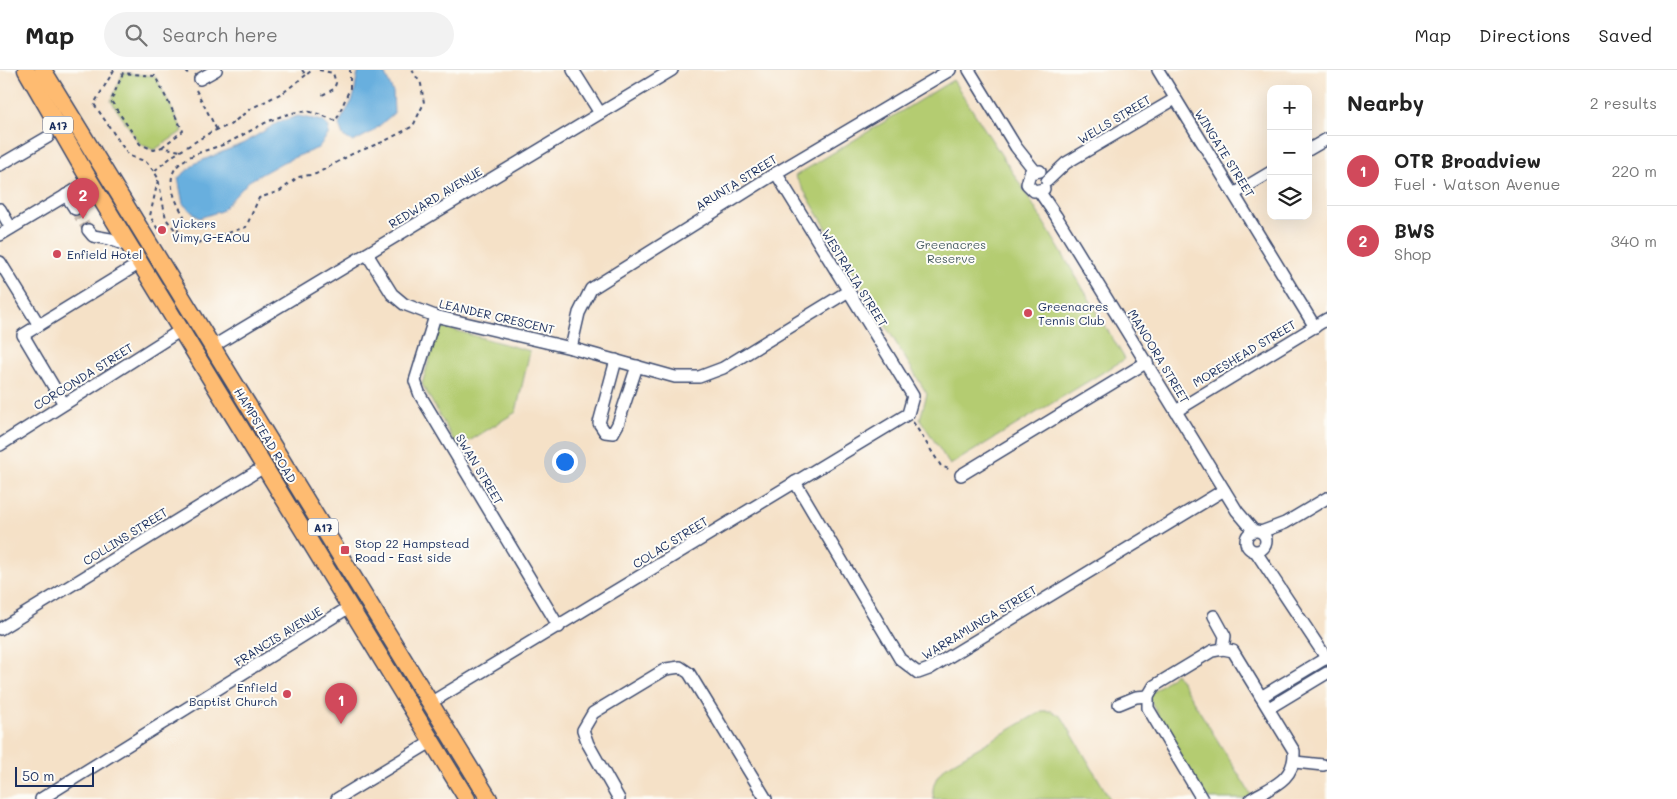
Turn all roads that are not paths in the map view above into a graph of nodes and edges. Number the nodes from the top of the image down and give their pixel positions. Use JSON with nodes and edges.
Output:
{"nodes":[{"id":1,"x":26,"y":70,"type":"edge"},
{"id":2,"x":44,"y":70,"type":"edge"},
{"id":3,"x":216,"y":70,"type":"edge"},
{"id":4,"x":573,"y":70,"type":"edge"},
{"id":5,"x":672,"y":70,"type":"edge"},
{"id":6,"x":950,"y":70,"type":"edge"},
{"id":7,"x":969,"y":70,"type":"edge"},
{"id":8,"x":1158,"y":70,"type":"edge"},
{"id":9,"x":195,"y":82,"type":"road end"},
{"id":10,"x":1175,"y":98,"type":"junction"},
{"id":11,"x":600,"y":114,"type":"junction"},
{"id":12,"x":48,"y":137,"type":"dead end"},
{"id":13,"x":1327,"y":139,"type":"edge"},
{"id":14,"x":1312,"y":148,"type":"edge"},
{"id":15,"x":0,"y":165,"type":"edge"},
{"id":16,"x":106,"y":171,"type":"junction"},
{"id":17,"x":776,"y":174,"type":"junction"},
{"id":18,"x":1267,"y":174,"type":"edge"},
{"id":19,"x":1039,"y":179,"type":"junction"},
{"id":20,"x":90,"y":181,"type":"junction"},
{"id":21,"x":1234,"y":194,"type":"junction"},
{"id":22,"x":66,"y":195,"type":"junction"},
{"id":23,"x":0,"y":209,"type":"edge"},
{"id":24,"x":75,"y":209,"type":"tunnel mouth"},
{"id":25,"x":11,"y":228,"type":"junction"},
{"id":26,"x":88,"y":230,"type":"tunnel mouth"},
{"id":27,"x":0,"y":235,"type":"edge"},
{"id":28,"x":131,"y":247,"type":"junction"},
{"id":29,"x":367,"y":254,"type":"junction"},
{"id":30,"x":0,"y":262,"type":"edge"},
{"id":31,"x":140,"y":263,"type":"junction"},
{"id":32,"x":847,"y":292,"type":"junction"},
{"id":33,"x":435,"y":316,"type":"junction"},
{"id":34,"x":1327,"y":319,"type":"edge"},
{"id":35,"x":196,"y":320,"type":"junction"},
{"id":36,"x":39,"y":324,"type":"junction"},
{"id":37,"x":1315,"y":326,"type":"junction"},
{"id":38,"x":181,"y":330,"type":"junction"},
{"id":39,"x":212,"y":347,"type":"junction"},
{"id":40,"x":571,"y":348,"type":"junction"},
{"id":41,"x":197,"y":356,"type":"junction"},
{"id":42,"x":616,"y":360,"type":"junction"},
{"id":43,"x":1147,"y":362,"type":"junction"},
{"id":44,"x":637,"y":366,"type":"junction"},
{"id":45,"x":64,"y":404,"type":"junction"},
{"id":46,"x":1176,"y":411,"type":"junction"},
{"id":47,"x":908,"y":414,"type":"joint"},
{"id":48,"x":0,"y":445,"type":"edge"},
{"id":49,"x":279,"y":457,"type":"junction"},
{"id":50,"x":264,"y":467,"type":"junction"},
{"id":51,"x":962,"y":475,"type":"road end"},
{"id":52,"x":795,"y":482,"type":"junction"},
{"id":53,"x":1224,"y":490,"type":"junction"},
{"id":54,"x":1327,"y":498,"type":"edge"},
{"id":55,"x":1285,"y":523,"type":"junction"},
{"id":56,"x":1254,"y":533,"type":"junction"},
{"id":57,"x":1262,"y":548,"type":"junction"},
{"id":58,"x":367,"y":598,"type":"junction"},
{"id":59,"x":351,"y":606,"type":"junction"},
{"id":60,"x":1214,"y":616,"type":"dead end"},
{"id":61,"x":559,"y":627,"type":"junction"},
{"id":62,"x":0,"y":629,"type":"edge"},
{"id":63,"x":1223,"y":649,"type":"junction"},
{"id":64,"x":1327,"y":658,"type":"edge"},
{"id":65,"x":1327,"y":673,"type":"edge"},
{"id":66,"x":1148,"y":696,"type":"junction"},
{"id":67,"x":1261,"y":697,"type":"junction"},
{"id":68,"x":430,"y":703,"type":"junction"},
{"id":69,"x":1119,"y":704,"type":"dead end"},
{"id":70,"x":1268,"y":708,"type":"junction"},
{"id":71,"x":415,"y":712,"type":"junction"},
{"id":72,"x":448,"y":731,"type":"junction"},
{"id":73,"x":431,"y":742,"type":"junction"},
{"id":74,"x":1294,"y":762,"type":"junction"},
{"id":75,"x":1323,"y":765,"type":"dead end"},
{"id":76,"x":41,"y":799,"type":"edge"},
{"id":77,"x":337,"y":799,"type":"edge"},
{"id":78,"x":466,"y":799,"type":"edge"},
{"id":79,"x":489,"y":799,"type":"edge"},
{"id":80,"x":619,"y":799,"type":"edge"},
{"id":81,"x":766,"y":799,"type":"edge"},
{"id":82,"x":1202,"y":799,"type":"edge"},
{"id":83,"x":1251,"y":799,"type":"edge"}],
"edges":[{"from":1,"to":20,"type":"highway","name":"HAMPSTEAD ROAD","number":"A17"},
{"from":2,"to":16,"type":"highway","name":"HAMPSTEAD ROAD","number":"A17"},
{"from":3,"to":9,"type":"street"},
{"from":4,"to":11,"type":"street"},
{"from":5,"to":11,"type":"street","name":"REDWARD AVENUE"},
{"from":6,"to":17,"type":"street","name":"ARUNTA STREET"},
{"from":7,"to":19,"type":"street","name":"MANOORA STREET"},
{"from":8,"to":10,"type":"street","name":"WINGATE STREET"},
{"from":10,"to":19,"type":"street","name":"WELLS STREET"},
{"from":10,"to":21,"type":"street","name":"WINGATE STREET"},
{"from":11,"to":29,"type":"street","name":"REDWARD AVENUE"},
{"from":12,"to":15,"type":"street"},
{"from":13,"to":14,"type":"street"},
{"from":16,"to":20,"type":"highway"},
{"from":16,"to":35,"type":"highway","name":"HAMPSTEAD ROAD","number":"A17"},
{"from":17,"to":32,"type":"street","name":"WESTRALIA STREET"},
{"from":17,"to":40,"type":"street","name":"ARUNTA STREET"},
{"from":18,"to":21,"type":"street"},
{"from":19,"to":43,"type":"street","name":"MANOORA STREET"},
{"from":20,"to":22,"type":"street"},
{"from":20,"to":28,"type":"highway","name":"HAMPSTEAD ROAD","number":"A17"},
{"from":21,"to":37,"type":"street","name":"WINGATE STREET"},
{"from":22,"to":24,"type":"street"},
{"from":22,"to":25,"type":"street"},
{"from":23,"to":25,"type":"street"},
{"from":25,"to":27,"type":"street"},
{"from":26,"to":28,"type":"street"},
{"from":28,"to":31,"type":"highway","name":"HAMPSTEAD ROAD","number":"A17"},
{"from":29,"to":33,"type":"street","name":"LEANDER CRESCENT"},
{"from":29,"to":39,"type":"street","name":"REDWARD AVENUE"},
{"from":30,"to":36,"type":"street"},
{"from":31,"to":36,"type":"street"},
{"from":31,"to":38,"type":"highway","name":"HAMPSTEAD ROAD","number":"A17"},
{"from":32,"to":44,"type":"street","name":"LEANDER CRESCENT"},
{"from":32,"to":47,"type":"street","name":"WESTRALIA STREET"},
{"from":33,"to":40,"type":"street","name":"LEANDER CRESCENT"},
{"from":33,"to":61,"type":"street","name":"SWAN STREET"},
{"from":34,"to":37,"type":"street","name":"MORESHEAD STREET"},
{"from":35,"to":38,"type":"highway"},
{"from":35,"to":39,"type":"highway","name":"HAMPSTEAD ROAD","number":"A17"},
{"from":36,"to":45,"type":"street"},
{"from":37,"to":46,"type":"street","name":"MORESHEAD STREET"},
{"from":38,"to":41,"type":"highway","name":"HAMPSTEAD ROAD","number":"A17"},
{"from":38,"to":45,"type":"street","name":"CORCONDA STREET"},
{"from":39,"to":41,"type":"highway"},
{"from":39,"to":49,"type":"highway","name":"HAMPSTEAD ROAD","number":"A17"},
{"from":40,"to":42,"type":"street","name":"LEANDER CRESCENT"},
{"from":41,"to":50,"type":"highway","name":"HAMPSTEAD ROAD","number":"A17"},
{"from":42,"to":44,"type":"street","name":"LEANDER CRESCENT"},
{"from":42,"to":44,"type":"street"},
{"from":43,"to":46,"type":"street","name":"MANOORA STREET"},
{"from":43,"to":51,"type":"street"},
{"from":45,"to":48,"type":"street","name":"CORCONDA STREET"},
{"from":46,"to":53,"type":"street","name":"MANOORA STREET"},
{"from":47,"to":52,"type":"street","name":"COLAC STREET"},
{"from":49,"to":50,"type":"highway"},
{"from":49,"to":58,"type":"highway","name":"HAMPSTEAD ROAD","number":"A17"},
{"from":50,"to":59,"type":"highway","name":"HAMPSTEAD ROAD","number":"A17"},
{"from":50,"to":62,"type":"street","name":"COLLINS STREET"},
{"from":52,"to":53,"type":"street","name":"WARRAMUNGA STREET"},
{"from":52,"to":61,"type":"street","name":"COLAC STREET"},
{"from":53,"to":56,"type":"street","name":"MANOORA STREET"},
{"from":54,"to":55,"type":"street"},
{"from":55,"to":56,"type":"street"},
{"from":55,"to":57,"type":"street"},
{"from":56,"to":57,"type":"street"},
{"from":56,"to":57,"type":"street"},
{"from":57,"to":64,"type":"street"},
{"from":58,"to":59,"type":"highway"},
{"from":58,"to":68,"type":"highway","name":"HAMPSTEAD ROAD","number":"A17"},
{"from":59,"to":71,"type":"highway","name":"HAMPSTEAD ROAD","number":"A17"},
{"from":59,"to":76,"type":"street","name":"FRANCIS AVENUE"},
{"from":60,"to":63,"type":"street"},
{"from":61,"to":68,"type":"street","name":"COLAC STREET"},
{"from":63,"to":66,"type":"street"},
{"from":63,"to":67,"type":"street"},
{"from":64,"to":67,"type":"street"},
{"from":65,"to":70,"type":"street"},
{"from":66,"to":69,"type":"street"},
{"from":66,"to":82,"type":"street"},
{"from":67,"to":70,"type":"street"},
{"from":68,"to":71,"type":"highway"},
{"from":68,"to":72,"type":"highway","name":"HAMPSTEAD ROAD","number":"A17"},
{"from":70,"to":74,"type":"street"},
{"from":71,"to":73,"type":"highway","name":"HAMPSTEAD ROAD","number":"A17"},
{"from":72,"to":73,"type":"highway"},
{"from":72,"to":79,"type":"highway","name":"HAMPSTEAD ROAD","number":"A17"},
{"from":73,"to":77,"type":"street"},
{"from":73,"to":78,"type":"highway","name":"HAMPSTEAD ROAD","number":"A17"},
{"from":74,"to":75,"type":"street"},
{"from":74,"to":83,"type":"street"},
{"from":80,"to":81,"type":"street"}]}
